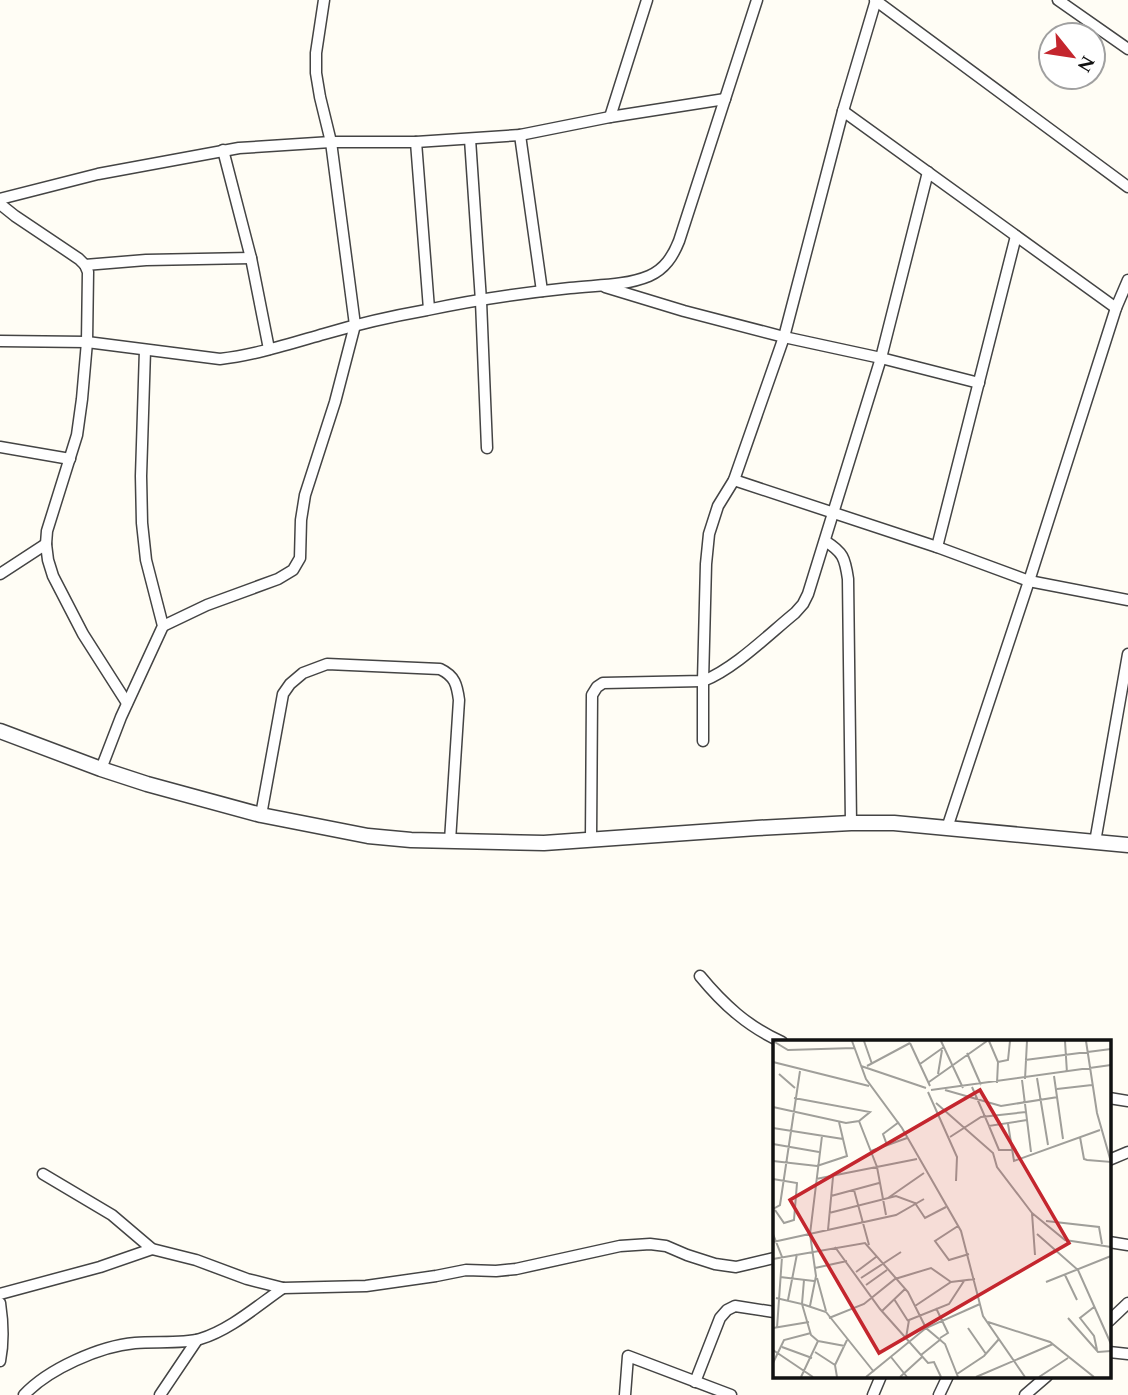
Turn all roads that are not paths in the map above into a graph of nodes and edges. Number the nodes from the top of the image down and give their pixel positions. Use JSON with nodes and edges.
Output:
{"nodes":[{"id":1,"x":324,"y":0,"type":"edge"},
{"id":2,"x":647,"y":0,"type":"edge"},
{"id":3,"x":757,"y":0,"type":"edge"},
{"id":4,"x":876,"y":0,"type":"edge"},
{"id":5,"x":1058,"y":0,"type":"edge"},
{"id":6,"x":1128,"y":49,"type":"edge"},
{"id":7,"x":725,"y":99,"type":"junction"},
{"id":8,"x":843,"y":111,"type":"junction"},
{"id":9,"x":610,"y":117,"type":"junction"},
{"id":10,"x":520,"y":135,"type":"junction"},
{"id":11,"x":470,"y":139,"type":"junction"},
{"id":12,"x":331,"y":142,"type":"junction"},
{"id":13,"x":416,"y":142,"type":"junction"},
{"id":14,"x":223,"y":150,"type":"junction"},
{"id":15,"x":928,"y":172,"type":"junction"},
{"id":16,"x":1128,"y":187,"type":"edge"},
{"id":17,"x":0,"y":202,"type":"edge"},
{"id":18,"x":1016,"y":236,"type":"junction"},
{"id":19,"x":251,"y":258,"type":"junction"},
{"id":20,"x":85,"y":265,"type":"junction"},
{"id":21,"x":1128,"y":280,"type":"edge"},
{"id":22,"x":597,"y":284,"type":"junction"},
{"id":23,"x":542,"y":291,"type":"junction"},
{"id":24,"x":481,"y":301,"type":"junction"},
{"id":25,"x":1116,"y":308,"type":"junction"},
{"id":26,"x":429,"y":309,"type":"junction"},
{"id":27,"x":355,"y":325,"type":"junction"},
{"id":28,"x":784,"y":337,"type":"junction"},
{"id":29,"x":0,"y":341,"type":"edge"},
{"id":30,"x":87,"y":342,"type":"junction"},
{"id":31,"x":269,"y":349,"type":"junction"},
{"id":32,"x":145,"y":350,"type":"junction"},
{"id":33,"x":881,"y":358,"type":"junction"},
{"id":34,"x":979,"y":383,"type":"junction"},
{"id":35,"x":0,"y":447,"type":"edge"},
{"id":36,"x":487,"y":448,"type":"dead end"},
{"id":37,"x":70,"y":459,"type":"junction"},
{"id":38,"x":734,"y":480,"type":"junction"},
{"id":39,"x":834,"y":512,"type":"junction"},
{"id":40,"x":825,"y":541,"type":"junction"},
{"id":41,"x":46,"y":544,"type":"junction"},
{"id":42,"x":937,"y":547,"type":"junction"},
{"id":43,"x":0,"y":574,"type":"edge"},
{"id":44,"x":1029,"y":581,"type":"junction"},
{"id":45,"x":1128,"y":600,"type":"edge"},
{"id":46,"x":163,"y":626,"type":"junction"},
{"id":47,"x":1128,"y":654,"type":"edge"},
{"id":48,"x":702,"y":681,"type":"junction"},
{"id":49,"x":127,"y":704,"type":"junction"},
{"id":50,"x":1123,"y":710,"type":"edge"},
{"id":51,"x":0,"y":732,"type":"edge"},
{"id":52,"x":703,"y":741,"type":"dead end"},
{"id":53,"x":101,"y":769,"type":"junction"},
{"id":54,"x":261,"y":815,"type":"junction"},
{"id":55,"x":851,"y":823,"type":"junction"},
{"id":56,"x":947,"y":828,"type":"junction"},
{"id":57,"x":591,"y":840,"type":"junction"},
{"id":58,"x":450,"y":841,"type":"junction"},
{"id":59,"x":1095,"y":842,"type":"junction"},
{"id":60,"x":1128,"y":845,"type":"edge"},
{"id":61,"x":701,"y":976,"type":"dead end"},
{"id":62,"x":780,"y":1040,"type":"edge"},
{"id":63,"x":1110,"y":1098,"type":"edge"},
{"id":64,"x":1128,"y":1101,"type":"edge"},
{"id":65,"x":1128,"y":1152,"type":"edge"},
{"id":66,"x":1110,"y":1160,"type":"edge"},
{"id":67,"x":43,"y":1174,"type":"dead end"},
{"id":68,"x":1110,"y":1242,"type":"edge"},
{"id":69,"x":1128,"y":1245,"type":"edge"},
{"id":70,"x":152,"y":1250,"type":"junction"},
{"id":71,"x":773,"y":1259,"type":"edge"},
{"id":72,"x":283,"y":1289,"type":"junction"},
{"id":73,"x":0,"y":1294,"type":"edge"},
{"id":74,"x":0,"y":1303,"type":"edge"},
{"id":75,"x":1128,"y":1303,"type":"edge"},
{"id":76,"x":773,"y":1312,"type":"edge"},
{"id":77,"x":1110,"y":1320,"type":"edge"},
{"id":78,"x":197,"y":1340,"type":"junction"},
{"id":79,"x":1110,"y":1352,"type":"edge"},
{"id":80,"x":1128,"y":1354,"type":"edge"},
{"id":81,"x":0,"y":1361,"type":"edge"},
{"id":82,"x":880,"y":1378,"type":"edge"},
{"id":83,"x":947,"y":1378,"type":"edge"},
{"id":84,"x":1045,"y":1378,"type":"edge"},
{"id":85,"x":695,"y":1382,"type":"junction"},
{"id":86,"x":24,"y":1395,"type":"edge"},
{"id":87,"x":160,"y":1395,"type":"edge"},
{"id":88,"x":625,"y":1395,"type":"edge"},
{"id":89,"x":731,"y":1395,"type":"edge"},
{"id":90,"x":873,"y":1395,"type":"edge"},
{"id":91,"x":939,"y":1395,"type":"edge"},
{"id":92,"x":1025,"y":1395,"type":"edge"}],
"edges":[{"from":1,"to":12,"type":"street"},
{"from":2,"to":9,"type":"street"},
{"from":3,"to":7,"type":"street"},
{"from":4,"to":8,"type":"street"},
{"from":4,"to":16,"type":"street"},
{"from":5,"to":6,"type":"street"},
{"from":7,"to":9,"type":"street"},
{"from":7,"to":22,"type":"street"},
{"from":8,"to":15,"type":"street"},
{"from":8,"to":28,"type":"street"},
{"from":9,"to":10,"type":"street"},
{"from":10,"to":11,"type":"street"},
{"from":10,"to":23,"type":"street"},
{"from":11,"to":13,"type":"street"},
{"from":11,"to":24,"type":"street"},
{"from":12,"to":13,"type":"street"},
{"from":12,"to":14,"type":"street"},
{"from":12,"to":27,"type":"street"},
{"from":13,"to":26,"type":"street"},
{"from":14,"to":17,"type":"street"},
{"from":14,"to":19,"type":"street"},
{"from":15,"to":18,"type":"street"},
{"from":15,"to":33,"type":"street"},
{"from":17,"to":20,"type":"street"},
{"from":18,"to":25,"type":"street"},
{"from":18,"to":34,"type":"street"},
{"from":19,"to":20,"type":"street"},
{"from":19,"to":31,"type":"street"},
{"from":20,"to":30,"type":"street"},
{"from":21,"to":25,"type":"street"},
{"from":22,"to":23,"type":"street"},
{"from":22,"to":28,"type":"street"},
{"from":23,"to":24,"type":"street"},
{"from":24,"to":26,"type":"street"},
{"from":24,"to":36,"type":"street"},
{"from":25,"to":44,"type":"street"},
{"from":26,"to":27,"type":"street"},
{"from":27,"to":31,"type":"street"},
{"from":27,"to":46,"type":"street"},
{"from":28,"to":33,"type":"street"},
{"from":28,"to":38,"type":"street"},
{"from":29,"to":30,"type":"street"},
{"from":30,"to":32,"type":"street"},
{"from":30,"to":37,"type":"street"},
{"from":31,"to":32,"type":"street"},
{"from":32,"to":46,"type":"street"},
{"from":33,"to":34,"type":"street"},
{"from":33,"to":39,"type":"street"},
{"from":34,"to":42,"type":"street"},
{"from":35,"to":37,"type":"street"},
{"from":37,"to":41,"type":"street"},
{"from":38,"to":39,"type":"street"},
{"from":38,"to":48,"type":"street"},
{"from":39,"to":40,"type":"street"},
{"from":39,"to":42,"type":"street"},
{"from":40,"to":48,"type":"street"},
{"from":40,"to":55,"type":"street"},
{"from":41,"to":43,"type":"street"},
{"from":41,"to":49,"type":"street"},
{"from":42,"to":44,"type":"street"},
{"from":44,"to":45,"type":"street"},
{"from":44,"to":56,"type":"street"},
{"from":46,"to":49,"type":"street"},
{"from":47,"to":50,"type":"street"},
{"from":48,"to":52,"type":"street"},
{"from":48,"to":57,"type":"street"},
{"from":49,"to":53,"type":"street"},
{"from":50,"to":59,"type":"street"},
{"from":51,"to":53,"type":"street"},
{"from":53,"to":54,"type":"street"},
{"from":54,"to":58,"type":"street"},
{"from":54,"to":58,"type":"street"},
{"from":55,"to":56,"type":"street"},
{"from":55,"to":57,"type":"street"},
{"from":56,"to":59,"type":"street"},
{"from":57,"to":58,"type":"street"},
{"from":59,"to":60,"type":"street"},
{"from":61,"to":62,"type":"street"},
{"from":63,"to":64,"type":"street"},
{"from":65,"to":66,"type":"street"},
{"from":67,"to":70,"type":"street"},
{"from":68,"to":69,"type":"street"},
{"from":70,"to":72,"type":"street"},
{"from":70,"to":73,"type":"street"},
{"from":71,"to":72,"type":"street"},
{"from":72,"to":78,"type":"street"},
{"from":74,"to":81,"type":"street"},
{"from":75,"to":77,"type":"street"},
{"from":76,"to":85,"type":"street"},
{"from":78,"to":86,"type":"street"},
{"from":78,"to":87,"type":"street"},
{"from":79,"to":80,"type":"street"},
{"from":82,"to":90,"type":"street"},
{"from":83,"to":91,"type":"street"},
{"from":84,"to":92,"type":"street"},
{"from":85,"to":88,"type":"street"},
{"from":85,"to":89,"type":"street"}]}
